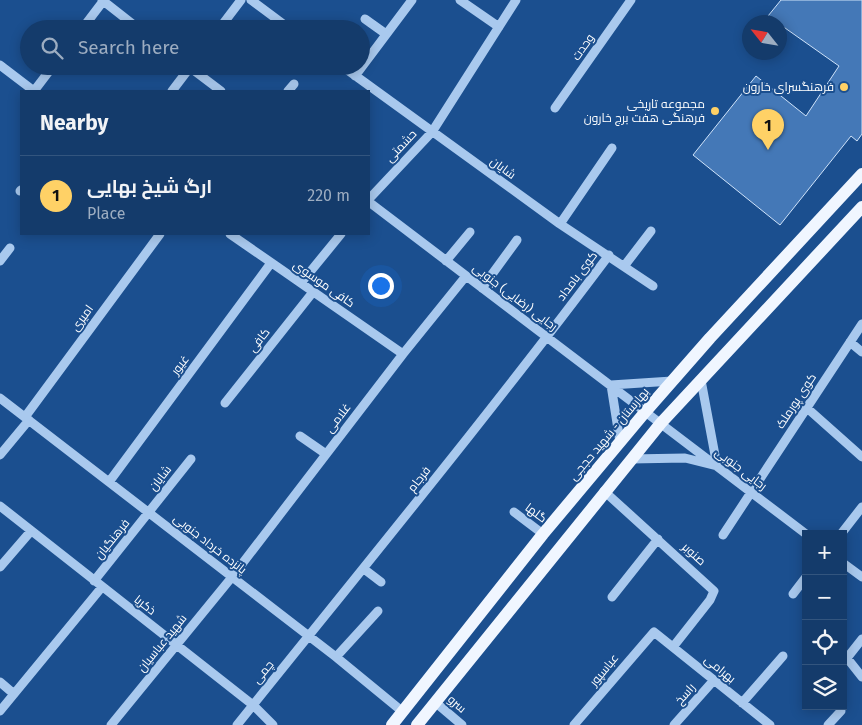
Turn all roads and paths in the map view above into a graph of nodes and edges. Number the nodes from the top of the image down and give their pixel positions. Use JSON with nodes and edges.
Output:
{"nodes":[{"id":1,"x":103,"y":0,"type":"edge"},
{"id":2,"x":241,"y":0,"type":"edge"},
{"id":3,"x":251,"y":0,"type":"edge"},
{"id":4,"x":269,"y":0,"type":"edge"},
{"id":5,"x":412,"y":0,"type":"edge"},
{"id":6,"x":460,"y":0,"type":"edge"},
{"id":7,"x":516,"y":0,"type":"edge"},
{"id":8,"x":631,"y":0,"type":"edge"},
{"id":9,"x":263,"y":9,"type":"junction"},
{"id":10,"x":89,"y":20,"type":"edge"},
{"id":11,"x":128,"y":20,"type":"edge"},
{"id":12,"x":226,"y":20,"type":"edge"},
{"id":13,"x":278,"y":20,"type":"edge"},
{"id":14,"x":370,"y":23,"type":"edge"},
{"id":15,"x":499,"y":27,"type":"junction"},
{"id":16,"x":386,"y":34,"type":"junction"},
{"id":17,"x":370,"y":56,"type":"edge"},
{"id":18,"x":1,"y":69,"type":"edge"},
{"id":19,"x":46,"y":75,"type":"edge"},
{"id":20,"x":184,"y":75,"type":"edge"},
{"id":21,"x":200,"y":75,"type":"edge"},
{"id":22,"x":355,"y":76,"type":"edge"},
{"id":23,"x":32,"y":90,"type":"edge"},
{"id":24,"x":35,"y":90,"type":"edge"},
{"id":25,"x":173,"y":90,"type":"edge"},
{"id":26,"x":220,"y":90,"type":"edge"},
{"id":27,"x":555,"y":108,"type":"dead end"},
{"id":28,"x":432,"y":132,"type":"junction"},
{"id":29,"x":612,"y":148,"type":"dead end"},
{"id":30,"x":862,"y":174,"type":"edge"},
{"id":31,"x":370,"y":200,"type":"edge"},
{"id":32,"x":370,"y":202,"type":"edge"},
{"id":33,"x":862,"y":207,"type":"edge"},
{"id":34,"x":560,"y":224,"type":"junction"},
{"id":35,"x":651,"y":231,"type":"dead end"},
{"id":36,"x":470,"y":232,"type":"dead end"},
{"id":37,"x":159,"y":235,"type":"edge"},
{"id":38,"x":231,"y":235,"type":"edge"},
{"id":39,"x":340,"y":235,"type":"edge"},
{"id":40,"x":517,"y":240,"type":"dead end"},
{"id":41,"x":10,"y":248,"type":"dead end"},
{"id":42,"x":609,"y":255,"type":"junction"},
{"id":43,"x":0,"y":261,"type":"edge"},
{"id":44,"x":446,"y":261,"type":"junction"},
{"id":45,"x":271,"y":263,"type":"junction"},
{"id":46,"x":625,"y":265,"type":"junction"},
{"id":47,"x":466,"y":276,"type":"junction"},
{"id":48,"x":301,"y":283,"type":"junction"},
{"id":49,"x":652,"y":286,"type":"dead end"},
{"id":50,"x":482,"y":288,"type":"junction"},
{"id":51,"x":313,"y":292,"type":"junction"},
{"id":52,"x":862,"y":324,"type":"edge"},
{"id":53,"x":548,"y":337,"type":"junction"},
{"id":54,"x":710,"y":338,"type":"junction"},
{"id":55,"x":850,"y":342,"type":"junction"},
{"id":56,"x":862,"y":352,"type":"edge"},
{"id":57,"x":727,"y":353,"type":"junction"},
{"id":58,"x":403,"y":354,"type":"junction"},
{"id":59,"x":701,"y":380,"type":"junction"},
{"id":60,"x":672,"y":381,"type":"junction"},
{"id":61,"x":611,"y":385,"type":"junction"},
{"id":62,"x":0,"y":398,"type":"edge"},
{"id":63,"x":225,"y":403,"type":"dead end"},
{"id":64,"x":806,"y":408,"type":"junction"},
{"id":65,"x":646,"y":411,"type":"junction"},
{"id":66,"x":27,"y":418,"type":"junction"},
{"id":67,"x":661,"y":423,"type":"junction"},
{"id":68,"x":300,"y":436,"type":"dead end"},
{"id":69,"x":620,"y":442,"type":"junction"},
{"id":70,"x":326,"y":454,"type":"junction"},
{"id":71,"x":0,"y":455,"type":"edge"},
{"id":72,"x":862,"y":457,"type":"edge"},
{"id":73,"x":191,"y":459,"type":"dead end"},
{"id":74,"x":631,"y":459,"type":"junction"},
{"id":75,"x":717,"y":466,"type":"junction"},
{"id":76,"x":594,"y":473,"type":"junction"},
{"id":77,"x":109,"y":482,"type":"junction"},
{"id":78,"x":606,"y":488,"type":"junction"},
{"id":79,"x":752,"y":493,"type":"junction"},
{"id":80,"x":0,"y":506,"type":"edge"},
{"id":81,"x":862,"y":507,"type":"edge"},
{"id":82,"x":514,"y":512,"type":"dead end"},
{"id":83,"x":149,"y":513,"type":"junction"},
{"id":84,"x":843,"y":530,"type":"edge"},
{"id":85,"x":31,"y":531,"type":"junction"},
{"id":86,"x":802,"y":531,"type":"edge"},
{"id":87,"x":543,"y":534,"type":"junction"},
{"id":88,"x":723,"y":535,"type":"dead end"},
{"id":89,"x":658,"y":539,"type":"junction"},
{"id":90,"x":847,"y":565,"type":"edge"},
{"id":91,"x":0,"y":567,"type":"edge"},
{"id":92,"x":364,"y":569,"type":"junction"},
{"id":93,"x":861,"y":573,"type":"edge"},
{"id":94,"x":232,"y":578,"type":"junction"},
{"id":95,"x":94,"y":581,"type":"junction"},
{"id":96,"x":381,"y":582,"type":"dead end"},
{"id":97,"x":802,"y":582,"type":"edge"},
{"id":98,"x":102,"y":587,"type":"junction"},
{"id":99,"x":793,"y":594,"type":"dead end"},
{"id":100,"x":612,"y":597,"type":"dead end"},
{"id":101,"x":378,"y":611,"type":"dead end"},
{"id":102,"x":654,"y":632,"type":"joint"},
{"id":103,"x":309,"y":636,"type":"junction"},
{"id":104,"x":862,"y":639,"type":"edge"},
{"id":105,"x":176,"y":646,"type":"junction"},
{"id":106,"x":673,"y":647,"type":"junction"},
{"id":107,"x":783,"y":656,"type":"dead end"},
{"id":108,"x":336,"y":657,"type":"junction"},
{"id":109,"x":862,"y":678,"type":"edge"},
{"id":110,"x":714,"y":680,"type":"junction"},
{"id":111,"x":0,"y":682,"type":"edge"},
{"id":112,"x":14,"y":694,"type":"junction"},
{"id":113,"x":436,"y":702,"type":"junction"},
{"id":114,"x":742,"y":703,"type":"junction"},
{"id":115,"x":253,"y":705,"type":"junction"},
{"id":116,"x":0,"y":711,"type":"edge"},
{"id":117,"x":840,"y":711,"type":"dead end"},
{"id":118,"x":403,"y":712,"type":"junction"},
{"id":119,"x":417,"y":724,"type":"edge"},
{"id":120,"x":111,"y":725,"type":"edge"},
{"id":121,"x":237,"y":725,"type":"edge"},
{"id":122,"x":273,"y":725,"type":"edge"},
{"id":123,"x":392,"y":725,"type":"edge"},
{"id":124,"x":462,"y":725,"type":"edge"},
{"id":125,"x":574,"y":725,"type":"edge"},
{"id":126,"x":674,"y":725,"type":"edge"},
{"id":127,"x":770,"y":725,"type":"edge"},
{"id":128,"x":828,"y":725,"type":"edge"}],
"edges":[{"from":1,"to":10,"type":"street"},
{"from":1,"to":11,"type":"street"},
{"from":2,"to":12,"type":"street"},
{"from":3,"to":9,"type":"street"},
{"from":4,"to":9,"type":"street"},
{"from":5,"to":16,"type":"street"},
{"from":6,"to":15,"type":"street"},
{"from":7,"to":15,"type":"street","name":"حشمتی"},
{"from":8,"to":27,"type":"street","name":"وحدت"},
{"from":9,"to":13,"type":"street"},
{"from":14,"to":16,"type":"street"},
{"from":15,"to":28,"type":"street","name":"حشمتی"},
{"from":16,"to":17,"type":"street"},
{"from":18,"to":23,"type":"street"},
{"from":19,"to":24,"type":"street"},
{"from":20,"to":25,"type":"street"},
{"from":21,"to":26,"type":"street"},
{"from":22,"to":28,"type":"street","name":"شایان"},
{"from":28,"to":31,"type":"street","name":"حشمتی"},
{"from":28,"to":34,"type":"street","name":"شایان"},
{"from":29,"to":34,"type":"street"},
{"from":30,"to":54,"type":"main road","name":"بهارستان - شهید حججی"},
{"from":32,"to":44,"type":"street","name":"رجایی (رضایی) جنوبی"},
{"from":33,"to":57,"type":"main road"},
{"from":34,"to":42,"type":"street","name":"شایان"},
{"from":35,"to":46,"type":"street"},
{"from":36,"to":44,"type":"street"},
{"from":37,"to":66,"type":"street","name":"امیری"},
{"from":38,"to":45,"type":"street","name":"کافی موسوی"},
{"from":39,"to":48,"type":"street"},
{"from":40,"to":50,"type":"street"},
{"from":41,"to":43,"type":"street"},
{"from":42,"to":46,"type":"street","name":"شایان"},
{"from":42,"to":53,"type":"street","name":"کوی بامداد"},
{"from":44,"to":47,"type":"street","name":"رجایی (رضایی) جنوبی"},
{"from":45,"to":48,"type":"street","name":"کافی موسوی"},
{"from":45,"to":77,"type":"street","name":"غیور"},
{"from":46,"to":49,"type":"street","name":"شایان"},
{"from":47,"to":50,"type":"street","name":"رجایی (رضایی) جنوبی"},
{"from":47,"to":58,"type":"street","name":"غلامی"},
{"from":48,"to":51,"type":"street","name":"کافی موسوی"},
{"from":50,"to":53,"type":"street","name":"رجایی (رضایی) جنوبی"},
{"from":51,"to":58,"type":"street","name":"کافی موسوی"},
{"from":51,"to":63,"type":"street","name":"کافی"},
{"from":52,"to":55,"type":"street","name":"کوی پورملک"},
{"from":53,"to":61,"type":"street","name":"رجایی (رضایی) جنوبی"},
{"from":53,"to":92,"type":"street","name":"فرجام"},
{"from":54,"to":57,"type":"main road"},
{"from":54,"to":60,"type":"main road","name":"بهارستان - شهید حججی"},
{"from":55,"to":56,"type":"street"},
{"from":55,"to":64,"type":"street","name":"کوی پورملک"},
{"from":57,"to":59,"type":"main road"},
{"from":58,"to":70,"type":"street","name":"غلامی"},
{"from":59,"to":67,"type":"main road"},
{"from":59,"to":75,"type":"street"},
{"from":60,"to":61,"type":"street"},
{"from":60,"to":65,"type":"main road","name":"بهارستان - شهید حججی"},
{"from":61,"to":65,"type":"street","name":"رجایی (رضایی) جنوبی"},
{"from":61,"to":69,"type":"street"},
{"from":62,"to":66,"type":"street","name":"پانزده خرداد جنوبی"},
{"from":64,"to":72,"type":"street"},
{"from":64,"to":79,"type":"street","name":"کوی پورملک"},
{"from":65,"to":67,"type":"street","name":"رجایی جنوبی"},
{"from":65,"to":69,"type":"main road","name":"بهارستان - شهید حججی"},
{"from":66,"to":71,"type":"street","name":"امیری"},
{"from":66,"to":77,"type":"street","name":"پانزده خرداد جنوبی"},
{"from":67,"to":74,"type":"main road"},
{"from":67,"to":75,"type":"street","name":"رجایی جنوبی"},
{"from":68,"to":70,"type":"street"},
{"from":69,"to":76,"type":"main road","name":"بهارستان - شهید حججی"},
{"from":70,"to":94,"type":"street","name":"غلامی"},
{"from":73,"to":83,"type":"street","name":"شایان"},
{"from":74,"to":75,"type":"street"},
{"from":74,"to":78,"type":"main road"},
{"from":75,"to":79,"type":"street","name":"رجایی جنوبی"},
{"from":76,"to":78,"type":"main road"},
{"from":76,"to":87,"type":"main road","name":"بهارستان - شهید حججی"},
{"from":77,"to":83,"type":"street","name":"پانزده خرداد جنوبی"},
{"from":78,"to":89,"type":"street","name":"صنوبر"},
{"from":78,"to":113,"type":"main road"},
{"from":79,"to":86,"type":"street","name":"رجایی جنوبی"},
{"from":79,"to":88,"type":"street","name":"کوی پورملک"},
{"from":80,"to":85,"type":"street","name":"ذکریا"},
{"from":81,"to":84,"type":"street"},
{"from":82,"to":87,"type":"street","name":"گلها"},
{"from":83,"to":94,"type":"street","name":"پانزده خرداد جنوبی"},
{"from":83,"to":95,"type":"street","name":"فرهنگیان"},
{"from":85,"to":91,"type":"street"},
{"from":85,"to":95,"type":"street","name":"ذکریا"},
{"from":87,"to":118,"type":"main road","name":"بهارستان - شهید حججی"},
{"from":89,"to":100,"type":"street"},
{"from":89,"to":106,"type":"street","name":"صنوبر"},
{"from":90,"to":93,"type":"street"},
{"from":92,"to":96,"type":"street"},
{"from":92,"to":103,"type":"street","name":"فرجام"},
{"from":94,"to":103,"type":"street","name":"پانزده خرداد جنوبی"},
{"from":94,"to":105,"type":"street","name":"شهید عباسیان"},
{"from":95,"to":98,"type":"street","name":"ذکریا"},
{"from":97,"to":99,"type":"street"},
{"from":98,"to":105,"type":"street","name":"ذکریا"},
{"from":98,"to":112,"type":"street"},
{"from":101,"to":108,"type":"street"},
{"from":102,"to":106,"type":"street","name":"بهرامی"},
{"from":102,"to":125,"type":"street","name":"عباسپور"},
{"from":103,"to":108,"type":"street","name":"پانزده خرداد جنوبی"},
{"from":103,"to":115,"type":"street","name":"چمی"},
{"from":104,"to":109,"type":"street"},
{"from":105,"to":115,"type":"street","name":"ذکریا"},
{"from":105,"to":120,"type":"street","name":"شهید عباسیان"},
{"from":106,"to":110,"type":"street","name":"بهرامی"},
{"from":107,"to":114,"type":"street"},
{"from":108,"to":118,"type":"street","name":"پانزده خرداد جنوبی"},
{"from":110,"to":114,"type":"street","name":"بهرامی"},
{"from":110,"to":126,"type":"street","name":"راسخ"},
{"from":111,"to":112,"type":"street"},
{"from":112,"to":116,"type":"street"},
{"from":113,"to":119,"type":"main road"},
{"from":113,"to":124,"type":"street","name":"سرو"},
{"from":114,"to":127,"type":"street","name":"بهرامی"},
{"from":115,"to":121,"type":"street","name":"چمی"},
{"from":115,"to":122,"type":"street","name":"ذکریا"},
{"from":117,"to":128,"type":"street"},
{"from":118,"to":119,"type":"main road"},
{"from":118,"to":123,"type":"main road","name":"بهارستان - شهید حججی"}]}
